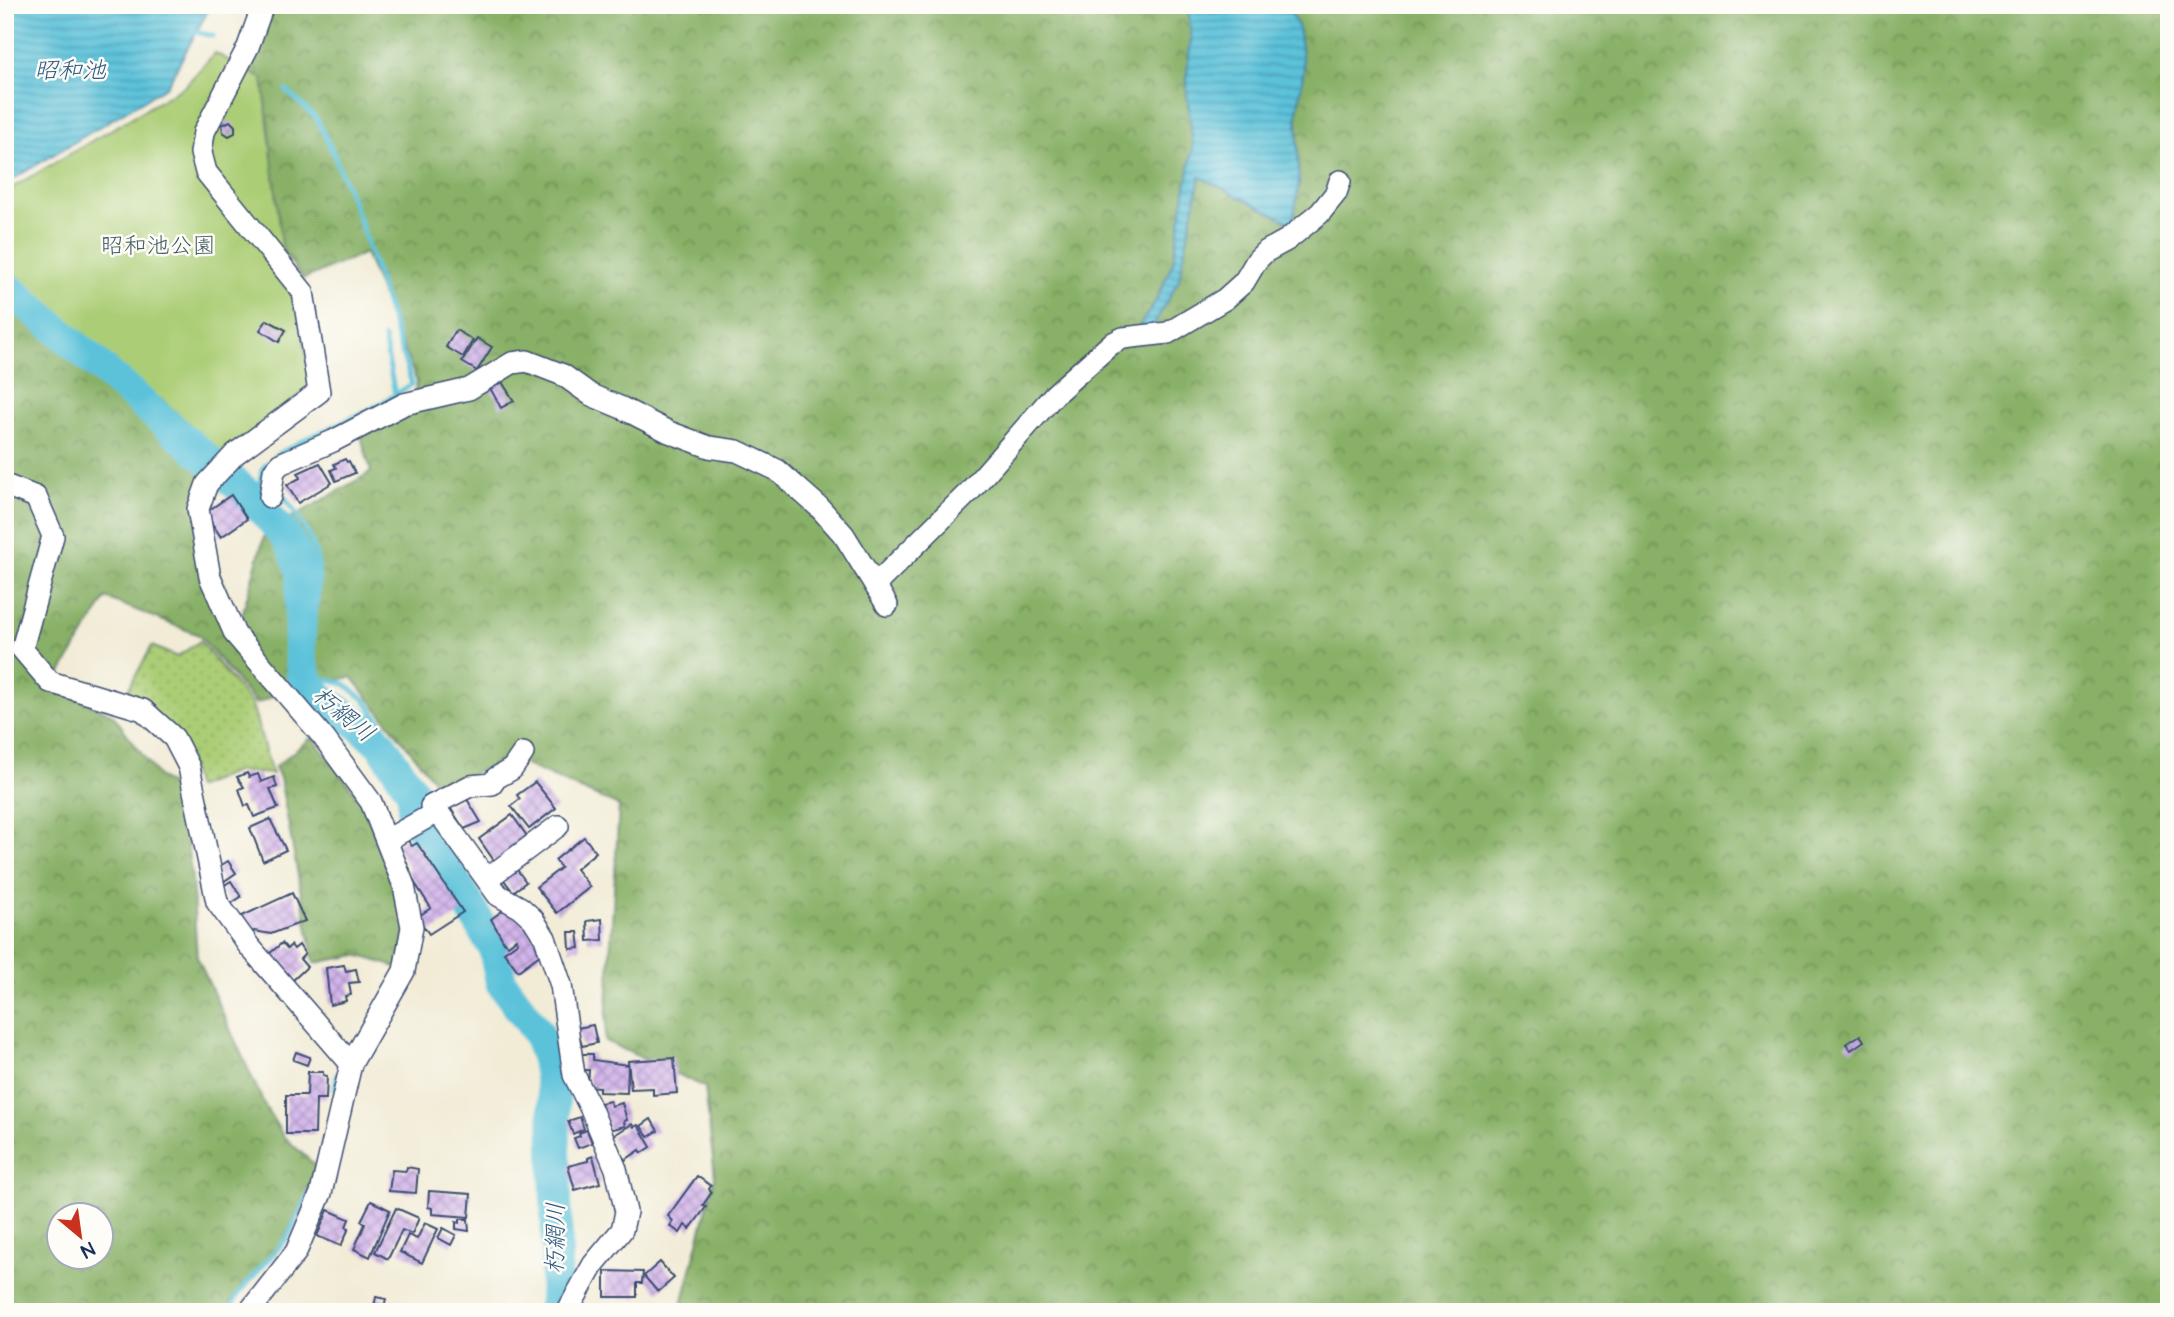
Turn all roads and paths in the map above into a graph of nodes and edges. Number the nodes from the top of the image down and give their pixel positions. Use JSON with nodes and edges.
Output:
{"nodes":[{"id":1,"x":263,"y":5,"type":"edge"},
{"id":2,"x":1340,"y":181,"type":"dead end"},
{"id":3,"x":5,"y":485,"type":"edge"},
{"id":4,"x":270,"y":497,"type":"dead end"},
{"id":5,"x":875,"y":585,"type":"junction"},
{"id":6,"x":887,"y":605,"type":"dead end"},
{"id":7,"x":523,"y":754,"type":"dead end"},
{"id":8,"x":429,"y":812,"type":"junction"},
{"id":9,"x":558,"y":826,"type":"dead end"},
{"id":10,"x":387,"y":839,"type":"junction"},
{"id":11,"x":489,"y":877,"type":"junction"},
{"id":12,"x":351,"y":1064,"type":"junction"},
{"id":13,"x":249,"y":1312,"type":"edge"},
{"id":14,"x":567,"y":1312,"type":"edge"}],
"edges":[{"from":1,"to":10,"type":"street"},
{"from":2,"to":5,"type":"street"},
{"from":3,"to":12,"type":"street"},
{"from":4,"to":5,"type":"street"},
{"from":5,"to":6,"type":"street"},
{"from":7,"to":8,"type":"street"},
{"from":8,"to":10,"type":"street"},
{"from":8,"to":11,"type":"street"},
{"from":9,"to":11,"type":"street"},
{"from":10,"to":12,"type":"street"},
{"from":11,"to":14,"type":"street"},
{"from":12,"to":13,"type":"street"}]}
